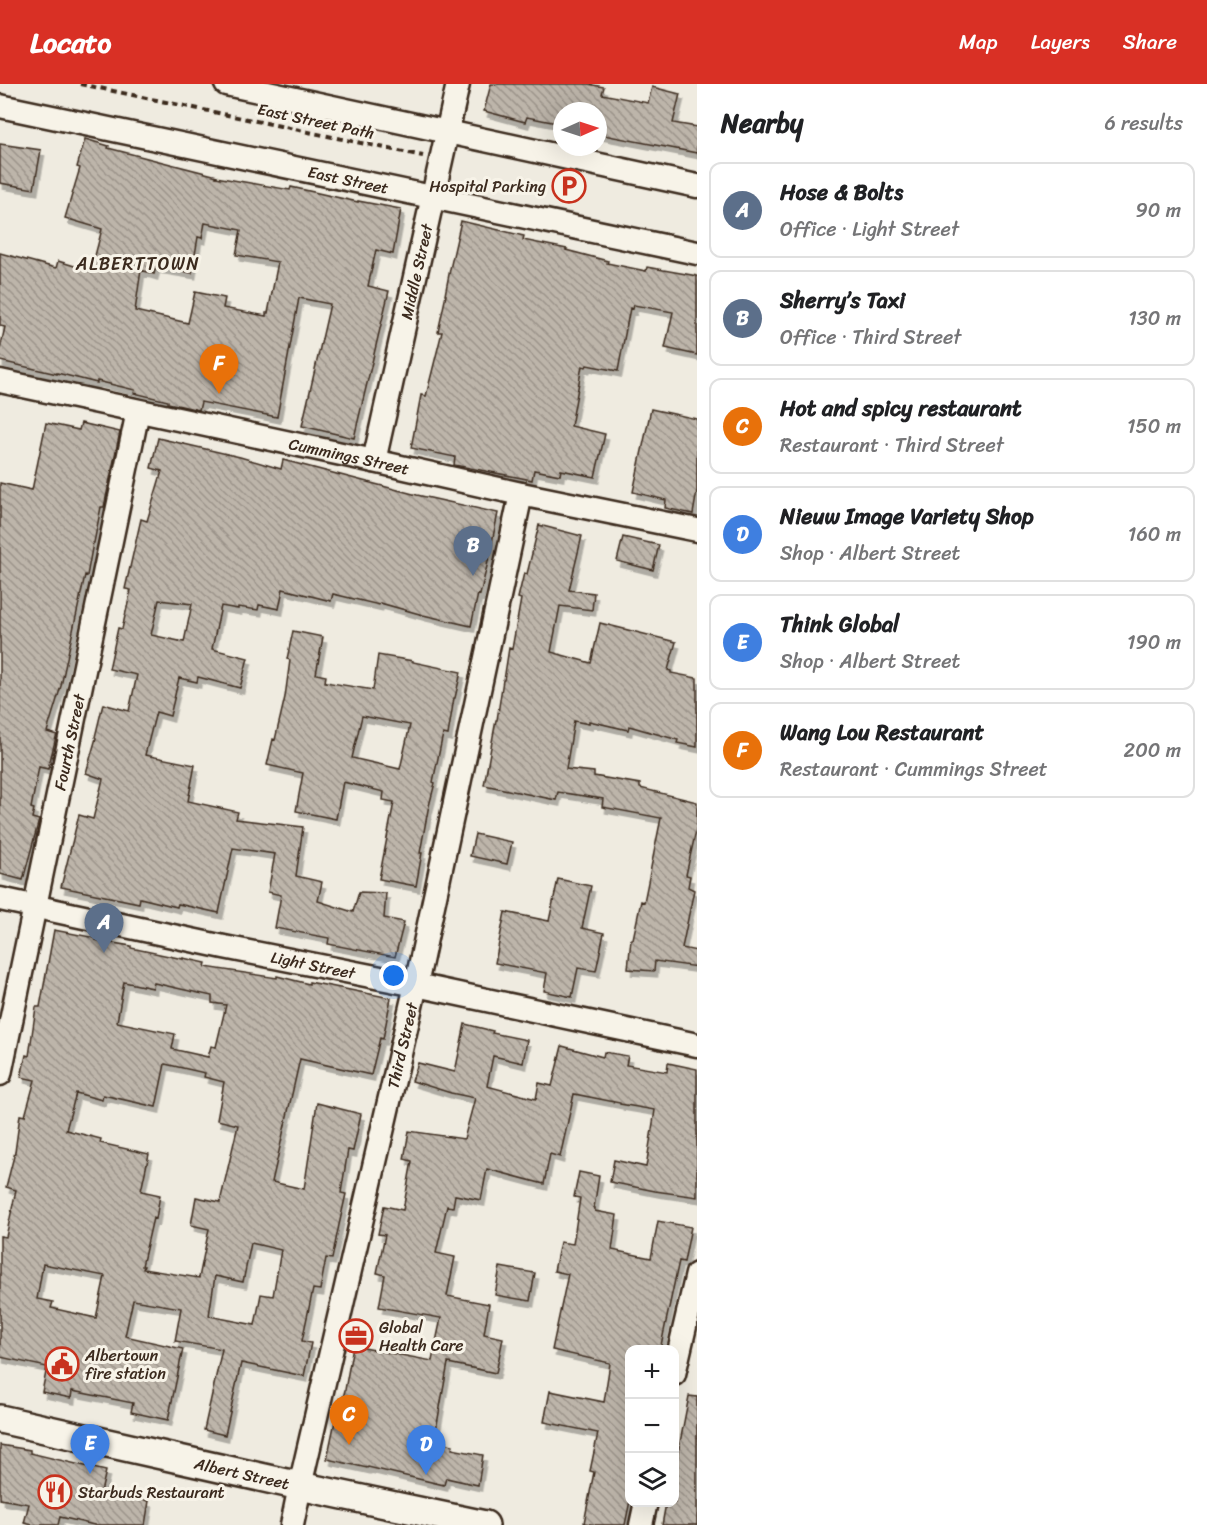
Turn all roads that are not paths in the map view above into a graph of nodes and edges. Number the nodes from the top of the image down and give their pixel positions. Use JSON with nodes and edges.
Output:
{"nodes":[{"id":1,"x":226,"y":84,"type":"edge"},
{"id":2,"x":459,"y":84,"type":"edge"},
{"id":3,"x":0,"y":106,"type":"edge"},
{"id":4,"x":448,"y":132,"type":"junction"},
{"id":5,"x":697,"y":186,"type":"edge"},
{"id":6,"x":433,"y":197,"type":"junction"},
{"id":7,"x":697,"y":253,"type":"edge"},
{"id":8,"x":0,"y":381,"type":"edge"},
{"id":9,"x":138,"y":411,"type":"junction"},
{"id":10,"x":374,"y":461,"type":"junction"},
{"id":11,"x":521,"y":494,"type":"junction"},
{"id":12,"x":697,"y":530,"type":"edge"},
{"id":13,"x":0,"y":899,"type":"edge"},
{"id":14,"x":34,"y":906,"type":"junction"},
{"id":15,"x":416,"y":985,"type":"junction"},
{"id":16,"x":697,"y":1045,"type":"edge"},
{"id":17,"x":0,"y":1074,"type":"edge"},
{"id":18,"x":697,"y":1274,"type":"edge"},
{"id":19,"x":679,"y":1356,"type":"edge"},
{"id":20,"x":0,"y":1419,"type":"edge"},
{"id":21,"x":300,"y":1486,"type":"junction"},
{"id":22,"x":645,"y":1507,"type":"edge"},
{"id":23,"x":292,"y":1525,"type":"edge"},
{"id":24,"x":485,"y":1525,"type":"edge"},
{"id":25,"x":641,"y":1525,"type":"edge"}],
"edges":[{"from":1,"to":4,"type":"street"},
{"from":2,"to":4,"type":"street","name":"Middle Street"},
{"from":3,"to":6,"type":"street","name":"East Street"},
{"from":4,"to":5,"type":"street"},
{"from":4,"to":6,"type":"street","name":"Middle Street"},
{"from":6,"to":7,"type":"street","name":"East Street"},
{"from":6,"to":10,"type":"street","name":"Middle Street"},
{"from":8,"to":9,"type":"street","name":"Cummings Street"},
{"from":9,"to":10,"type":"street","name":"Cummings Street"},
{"from":9,"to":14,"type":"street","name":"Fourth Street"},
{"from":10,"to":11,"type":"street","name":"Cummings Street"},
{"from":11,"to":12,"type":"street","name":"Cummings Street"},
{"from":11,"to":15,"type":"street","name":"Third Street"},
{"from":13,"to":14,"type":"street","name":"Light Street"},
{"from":14,"to":15,"type":"street","name":"Light Street"},
{"from":14,"to":17,"type":"street","name":"Fourth Street"},
{"from":15,"to":16,"type":"street","name":"Light Street"},
{"from":15,"to":21,"type":"street","name":"Third Street"},
{"from":18,"to":19,"type":"street"},
{"from":20,"to":21,"type":"street","name":"Albert Street"},
{"from":21,"to":23,"type":"street","name":"Third Street"},
{"from":21,"to":24,"type":"street","name":"Albert Street"},
{"from":22,"to":25,"type":"street"}]}
